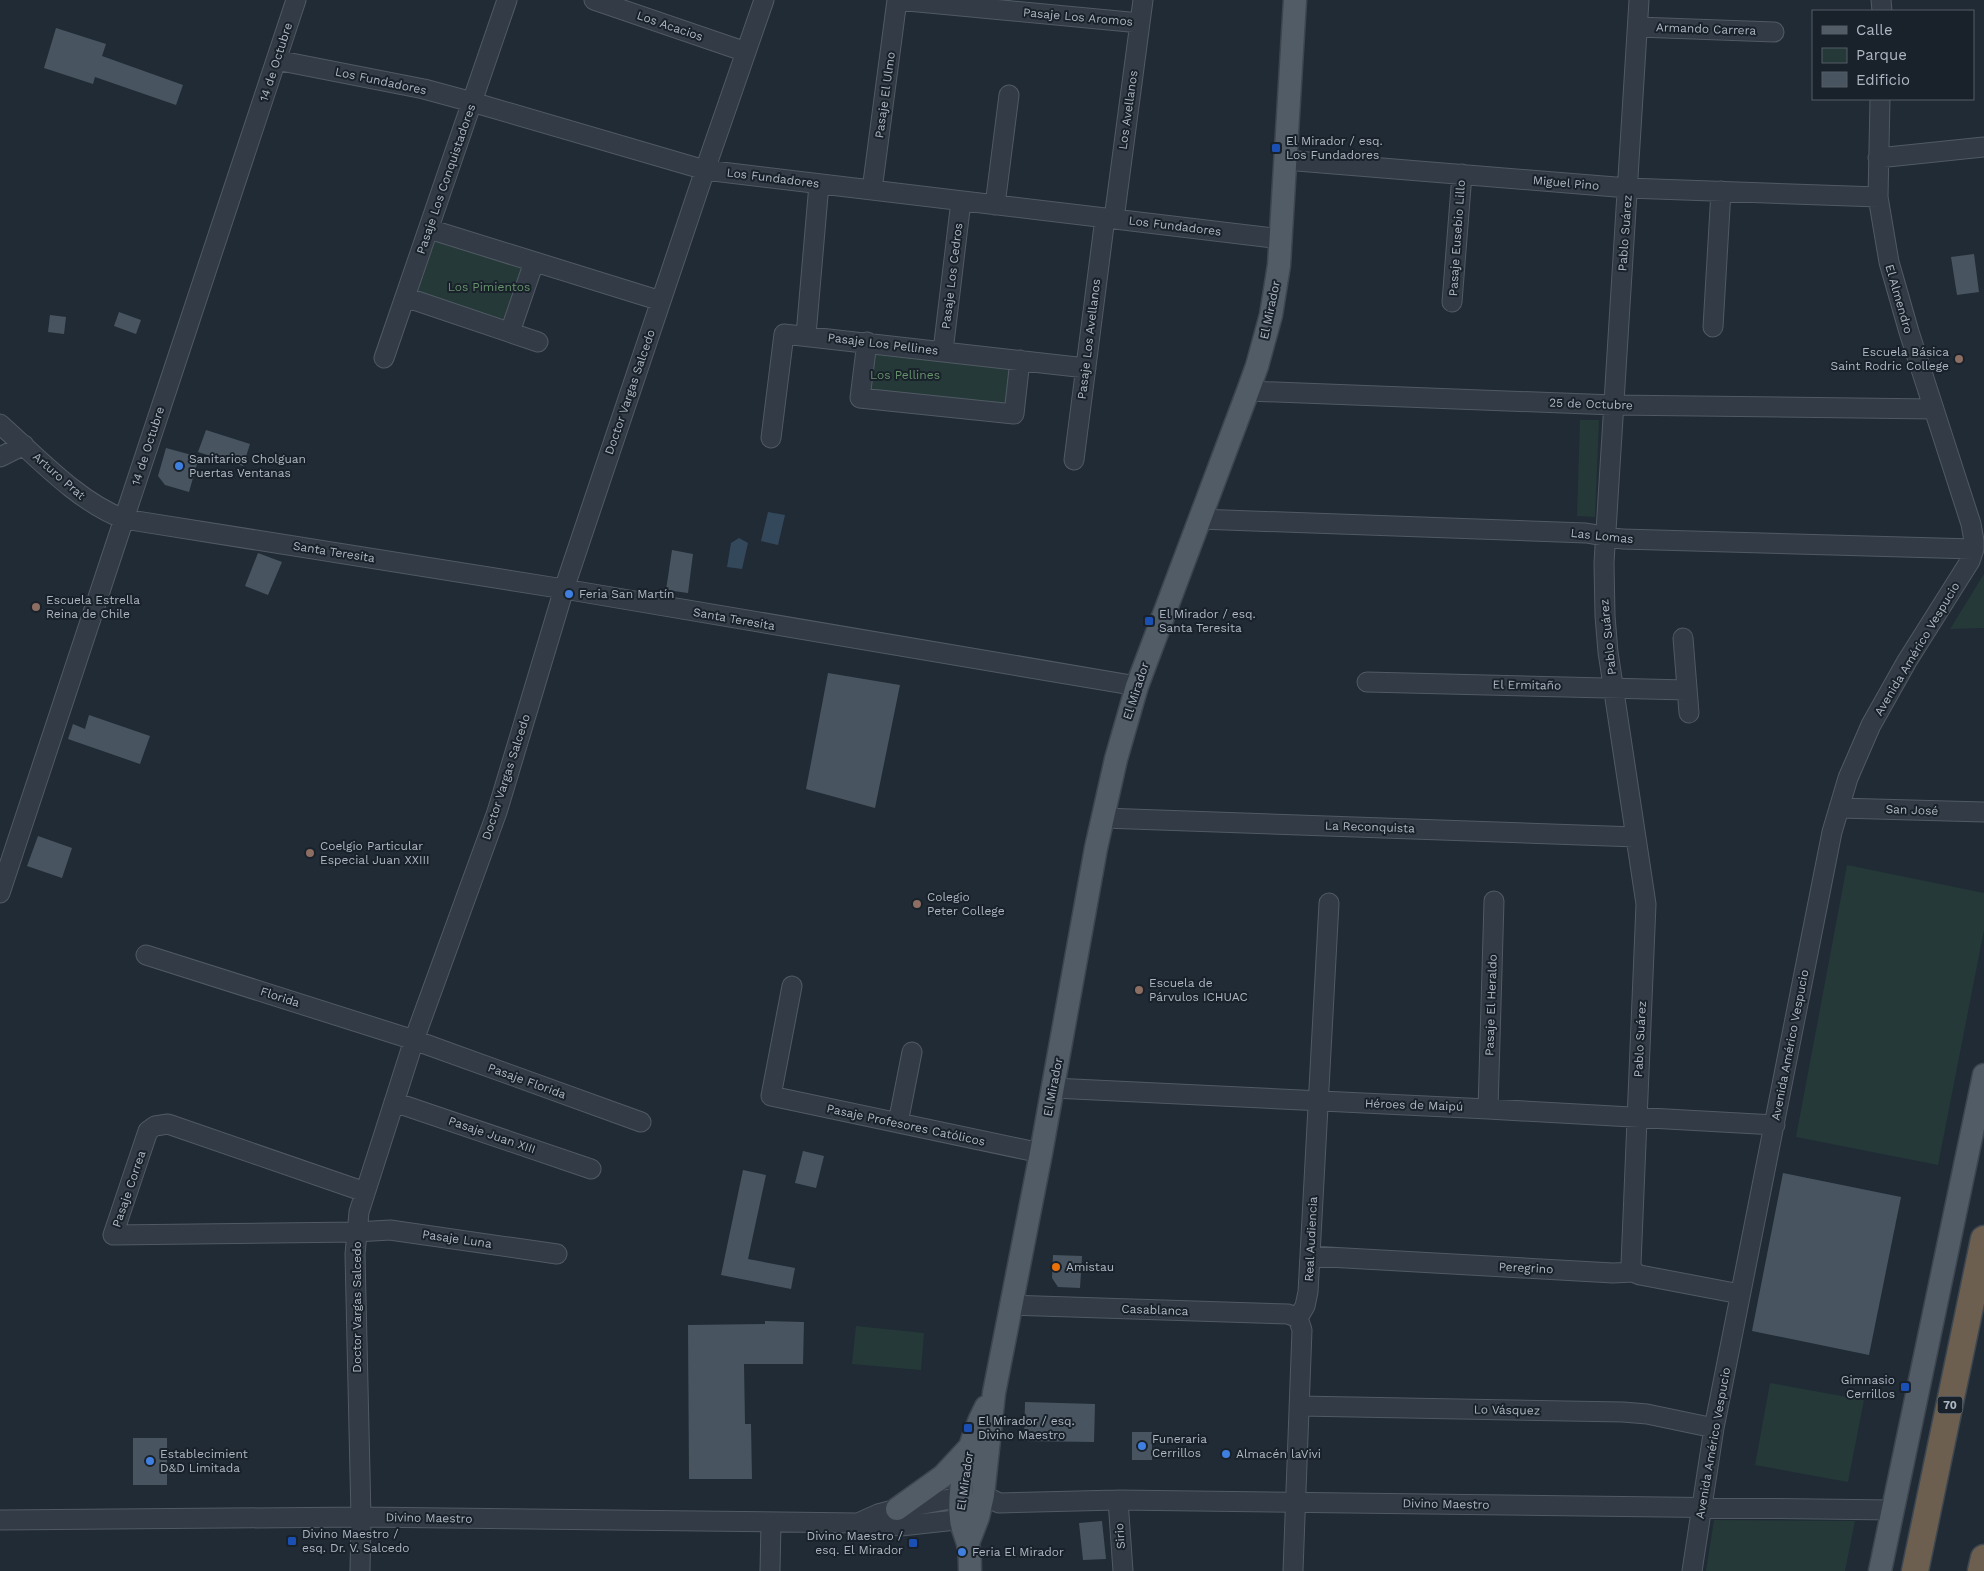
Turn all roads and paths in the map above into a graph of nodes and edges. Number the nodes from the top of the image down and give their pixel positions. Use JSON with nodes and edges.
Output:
{"nodes":[{"id":1,"x":296,"y":0,"type":"edge"},
{"id":2,"x":507,"y":0,"type":"edge"},
{"id":3,"x":594,"y":0,"type":"edge"},
{"id":4,"x":764,"y":0,"type":"edge"},
{"id":5,"x":897,"y":0,"type":"edge"},
{"id":6,"x":1142,"y":0,"type":"edge"},
{"id":7,"x":1295,"y":0,"type":"edge"},
{"id":8,"x":1639,"y":0,"type":"edge"},
{"id":9,"x":1140,"y":23,"type":"junction"},
{"id":10,"x":1638,"y":27,"type":"junction"},
{"id":11,"x":1774,"y":32,"type":"dead end"},
{"id":12,"x":746,"y":52,"type":"junction"},
{"id":13,"x":276,"y":60,"type":"junction"},
{"id":14,"x":1009,"y":95,"type":"dead end"},
{"id":15,"x":1880,"y":100,"type":"edge"},
{"id":16,"x":472,"y":102,"type":"junction"},
{"id":17,"x":1984,"y":147,"type":"edge"},
{"id":18,"x":1878,"y":158,"type":"junction"},
{"id":19,"x":1285,"y":160,"type":"junction"},
{"id":20,"x":705,"y":170,"type":"junction"},
{"id":21,"x":1462,"y":174,"type":"junction"},
{"id":22,"x":819,"y":184,"type":"junction"},
{"id":23,"x":1628,"y":188,"type":"junction"},
{"id":24,"x":872,"y":190,"type":"junction"},
{"id":25,"x":1721,"y":191,"type":"junction"},
{"id":26,"x":1878,"y":197,"type":"junction"},
{"id":27,"x":961,"y":201,"type":"junction"},
{"id":28,"x":995,"y":205,"type":"junction"},
{"id":29,"x":1109,"y":219,"type":"junction"},
{"id":30,"x":428,"y":229,"type":"junction"},
{"id":31,"x":1281,"y":239,"type":"junction"},
{"id":32,"x":534,"y":262,"type":"junction"},
{"id":33,"x":405,"y":297,"type":"junction"},
{"id":34,"x":661,"y":301,"type":"junction"},
{"id":35,"x":1452,"y":302,"type":"dead end"},
{"id":36,"x":1713,"y":327,"type":"dead end"},
{"id":37,"x":510,"y":332,"type":"junction"},
{"id":38,"x":806,"y":335,"type":"junction"},
{"id":39,"x":538,"y":342,"type":"dead end"},
{"id":40,"x":867,"y":342,"type":"junction"},
{"id":41,"x":943,"y":351,"type":"junction"},
{"id":42,"x":384,"y":358,"type":"dead end"},
{"id":43,"x":1020,"y":360,"type":"junction"},
{"id":44,"x":1086,"y":368,"type":"junction"},
{"id":45,"x":1248,"y":391,"type":"junction"},
{"id":46,"x":1614,"y":405,"type":"junction"},
{"id":47,"x":1934,"y":409,"type":"junction"},
{"id":48,"x":0,"y":424,"type":"edge"},
{"id":49,"x":771,"y":438,"type":"dead end"},
{"id":50,"x":24,"y":445,"type":"junction"},
{"id":51,"x":0,"y":457,"type":"edge"},
{"id":52,"x":1074,"y":460,"type":"dead end"},
{"id":53,"x":124,"y":518,"type":"junction"},
{"id":54,"x":1199,"y":519,"type":"junction"},
{"id":55,"x":1605,"y":536,"type":"junction"},
{"id":56,"x":1974,"y":550,"type":"junction"},
{"id":57,"x":564,"y":589,"type":"junction"},
{"id":58,"x":1683,"y":638,"type":"dead end"},
{"id":59,"x":1367,"y":682,"type":"dead end"},
{"id":60,"x":1136,"y":686,"type":"junction"},
{"id":61,"x":1614,"y":687,"type":"junction"},
{"id":62,"x":1687,"y":690,"type":"junction"},
{"id":63,"x":1688,"y":713,"type":"dead end"},
{"id":64,"x":1839,"y":808,"type":"junction"},
{"id":65,"x":1984,"y":812,"type":"edge"},
{"id":66,"x":1103,"y":818,"type":"junction"},
{"id":67,"x":1636,"y":837,"type":"junction"},
{"id":68,"x":0,"y":893,"type":"edge"},
{"id":69,"x":1494,"y":901,"type":"dead end"},
{"id":70,"x":1329,"y":903,"type":"dead end"},
{"id":71,"x":146,"y":955,"type":"dead end"},
{"id":72,"x":792,"y":986,"type":"dead end"},
{"id":73,"x":414,"y":1040,"type":"junction"},
{"id":74,"x":912,"y":1052,"type":"dead end"},
{"id":75,"x":1984,"y":1075,"type":"edge"},
{"id":76,"x":1053,"y":1088,"type":"junction"},
{"id":77,"x":1318,"y":1101,"type":"junction"},
{"id":78,"x":394,"y":1102,"type":"junction"},
{"id":79,"x":1488,"y":1109,"type":"junction"},
{"id":80,"x":1636,"y":1116,"type":"junction"},
{"id":81,"x":641,"y":1122,"type":"dead end"},
{"id":82,"x":898,"y":1123,"type":"junction"},
{"id":83,"x":1774,"y":1125,"type":"junction"},
{"id":84,"x":1041,"y":1153,"type":"junction"},
{"id":85,"x":591,"y":1169,"type":"dead end"},
{"id":86,"x":365,"y":1192,"type":"junction"},
{"id":87,"x":356,"y":1232,"type":"junction"},
{"id":88,"x":1984,"y":1238,"type":"edge"},
{"id":89,"x":557,"y":1254,"type":"dead end"},
{"id":90,"x":1310,"y":1256,"type":"junction"},
{"id":91,"x":1633,"y":1272,"type":"junction"},
{"id":92,"x":1740,"y":1294,"type":"junction"},
{"id":93,"x":1011,"y":1305,"type":"junction"},
{"id":94,"x":1298,"y":1318,"type":"junction"},
{"id":95,"x":994,"y":1393,"type":"junction"},
{"id":96,"x":1299,"y":1406,"type":"junction"},
{"id":97,"x":1714,"y":1428,"type":"junction"},
{"id":98,"x":969,"y":1448,"type":"junction"},
{"id":99,"x":981,"y":1498,"type":"junction"},
{"id":100,"x":1118,"y":1500,"type":"junction"},
{"id":101,"x":1294,"y":1503,"type":"junction"},
{"id":102,"x":1701,"y":1507,"type":"junction"},
{"id":103,"x":897,"y":1509,"type":"junction"},
{"id":104,"x":1893,"y":1510,"type":"junction"},
{"id":105,"x":361,"y":1517,"type":"junction"},
{"id":106,"x":969,"y":1519,"type":"junction"},
{"id":107,"x":0,"y":1520,"type":"edge"},
{"id":108,"x":771,"y":1523,"type":"junction"},
{"id":109,"x":858,"y":1523,"type":"junction"},
{"id":110,"x":1984,"y":1558,"type":"edge"},
{"id":111,"x":360,"y":1571,"type":"edge"},
{"id":112,"x":770,"y":1571,"type":"edge"},
{"id":113,"x":970,"y":1571,"type":"edge"},
{"id":114,"x":1122,"y":1571,"type":"edge"},
{"id":115,"x":1293,"y":1571,"type":"edge"},
{"id":116,"x":1692,"y":1571,"type":"edge"},
{"id":117,"x":1880,"y":1571,"type":"edge"},
{"id":118,"x":1915,"y":1571,"type":"edge"},
{"id":119,"x":1981,"y":1571,"type":"edge"}],
"edges":[{"from":1,"to":13,"type":"street","name":"14 de Octubre"},
{"from":2,"to":16,"type":"street","name":"Pasaje Los Conquistadores"},
{"from":3,"to":12,"type":"street","name":"Los Acacios"},
{"from":4,"to":12,"type":"street","name":"Doctor Vargas Salcedo"},
{"from":5,"to":9,"type":"street","name":"Pasaje Los Aromos"},
{"from":5,"to":24,"type":"street","name":"Pasaje El Ulmo"},
{"from":6,"to":9,"type":"street","name":"Los Avellanos"},
{"from":7,"to":19,"type":"main road","name":"El Mirador"},
{"from":8,"to":10,"type":"street","name":"Pablo Suárez"},
{"from":9,"to":29,"type":"street","name":"Los Avellanos"},
{"from":10,"to":11,"type":"street","name":"Armando Carrera"},
{"from":10,"to":23,"type":"street","name":"Pablo Suárez"},
{"from":12,"to":20,"type":"street","name":"Doctor Vargas Salcedo"},
{"from":13,"to":16,"type":"street","name":"Los Fundadores"},
{"from":13,"to":53,"type":"street","name":"14 de Octubre"},
{"from":14,"to":28,"type":"street"},
{"from":15,"to":18,"type":"street","name":"El Almendro"},
{"from":16,"to":20,"type":"street","name":"Los Fundadores"},
{"from":16,"to":30,"type":"street","name":"Pasaje Los Conquistadores"},
{"from":17,"to":18,"type":"street"},
{"from":18,"to":26,"type":"street","name":"El Almendro"},
{"from":19,"to":21,"type":"street","name":"Miguel Pino"},
{"from":19,"to":31,"type":"main road","name":"El Mirador"},
{"from":20,"to":22,"type":"street","name":"Los Fundadores"},
{"from":20,"to":34,"type":"street","name":"Doctor Vargas Salcedo"},
{"from":21,"to":23,"type":"street","name":"Miguel Pino"},
{"from":21,"to":35,"type":"street","name":"Pasaje Eusebio Lillo"},
{"from":22,"to":24,"type":"street","name":"Los Fundadores"},
{"from":22,"to":38,"type":"street"},
{"from":23,"to":25,"type":"street","name":"Miguel Pino"},
{"from":23,"to":46,"type":"street","name":"Pablo Suárez"},
{"from":24,"to":27,"type":"street","name":"Los Fundadores"},
{"from":25,"to":26,"type":"street","name":"Miguel Pino"},
{"from":25,"to":36,"type":"street"},
{"from":26,"to":47,"type":"street","name":"El Almendro"},
{"from":27,"to":28,"type":"street","name":"Los Fundadores"},
{"from":27,"to":41,"type":"street","name":"Pasaje Los Cedros"},
{"from":28,"to":29,"type":"street","name":"Los Fundadores"},
{"from":29,"to":31,"type":"street","name":"Los Fundadores"},
{"from":29,"to":44,"type":"street","name":"Pasaje Los Avellanos"},
{"from":30,"to":32,"type":"street"},
{"from":30,"to":33,"type":"street","name":"Pasaje Los Conquistadores"},
{"from":31,"to":45,"type":"main road","name":"El Mirador"},
{"from":32,"to":34,"type":"street"},
{"from":32,"to":37,"type":"street"},
{"from":33,"to":37,"type":"street"},
{"from":33,"to":42,"type":"street","name":"Pasaje Los Conquistadores"},
{"from":34,"to":57,"type":"street","name":"Doctor Vargas Salcedo"},
{"from":37,"to":39,"type":"street"},
{"from":38,"to":40,"type":"street","name":"Pasaje Los Pellines"},
{"from":38,"to":49,"type":"street","name":"Pasaje Los Pellines"},
{"from":40,"to":41,"type":"street","name":"Pasaje Los Pellines"},
{"from":40,"to":43,"type":"street"},
{"from":41,"to":43,"type":"street","name":"Pasaje Los Pellines"},
{"from":43,"to":44,"type":"street","name":"Pasaje Los Pellines"},
{"from":44,"to":52,"type":"street","name":"Pasaje Los Avellanos"},
{"from":45,"to":46,"type":"street","name":"25 de Octubre"},
{"from":45,"to":54,"type":"main road","name":"El Mirador"},
{"from":46,"to":47,"type":"street","name":"25 de Octubre"},
{"from":46,"to":55,"type":"street","name":"Pablo Suárez"},
{"from":47,"to":56,"type":"street","name":"El Almendro"},
{"from":48,"to":50,"type":"street","name":"Arturo Prat"},
{"from":50,"to":51,"type":"street"},
{"from":50,"to":53,"type":"street","name":"Arturo Prat"},
{"from":53,"to":57,"type":"street","name":"Santa Teresita"},
{"from":53,"to":68,"type":"street","name":"14 de Octubre"},
{"from":54,"to":55,"type":"street","name":"Las Lomas"},
{"from":54,"to":60,"type":"main road","name":"El Mirador"},
{"from":55,"to":56,"type":"street","name":"Las Lomas"},
{"from":55,"to":61,"type":"street","name":"Pablo Suárez"},
{"from":56,"to":64,"type":"street","name":"Avenida Américo Vespucio"},
{"from":57,"to":60,"type":"street","name":"Santa Teresita"},
{"from":57,"to":73,"type":"street","name":"Doctor Vargas Salcedo"},
{"from":58,"to":62,"type":"street"},
{"from":59,"to":61,"type":"street","name":"El Ermitaño"},
{"from":60,"to":66,"type":"main road","name":"El Mirador"},
{"from":61,"to":62,"type":"street","name":"El Ermitaño"},
{"from":61,"to":67,"type":"street","name":"Pablo Suárez"},
{"from":62,"to":63,"type":"street"},
{"from":64,"to":65,"type":"street","name":"San José"},
{"from":64,"to":83,"type":"street","name":"Avenida Américo Vespucio"},
{"from":66,"to":67,"type":"street","name":"La Reconquista"},
{"from":66,"to":76,"type":"main road","name":"El Mirador"},
{"from":67,"to":80,"type":"street","name":"Pablo Suárez"},
{"from":69,"to":79,"type":"street","name":"Pasaje El Heraldo"},
{"from":70,"to":77,"type":"street","name":"Real Audiencia"},
{"from":71,"to":73,"type":"street","name":"Florida"},
{"from":72,"to":82,"type":"street","name":"Pasaje Profesores Católicos"},
{"from":73,"to":78,"type":"street","name":"Doctor Vargas Salcedo"},
{"from":73,"to":81,"type":"street","name":"Pasaje Florida"},
{"from":74,"to":82,"type":"street"},
{"from":75,"to":104,"type":"main road"},
{"from":76,"to":77,"type":"street","name":"Héroes de Maipú"},
{"from":76,"to":84,"type":"main road","name":"El Mirador"},
{"from":77,"to":79,"type":"street","name":"Héroes de Maipú"},
{"from":77,"to":90,"type":"street","name":"Real Audiencia"},
{"from":78,"to":85,"type":"street","name":"Pasaje Juan XIII"},
{"from":78,"to":86,"type":"street","name":"Doctor Vargas Salcedo"},
{"from":79,"to":80,"type":"street","name":"Héroes de Maipú"},
{"from":80,"to":83,"type":"street","name":"Héroes de Maipú"},
{"from":80,"to":91,"type":"street","name":"Pablo Suárez"},
{"from":82,"to":84,"type":"street","name":"Pasaje Profesores Católicos"},
{"from":83,"to":92,"type":"street","name":"Avenida Américo Vespucio"},
{"from":84,"to":93,"type":"main road","name":"El Mirador"},
{"from":86,"to":87,"type":"street","name":"Doctor Vargas Salcedo"},
{"from":86,"to":87,"type":"street","name":"Pasaje Correa"},
{"from":87,"to":89,"type":"street","name":"Pasaje Luna"},
{"from":87,"to":105,"type":"street","name":"Doctor Vargas Salcedo"},
{"from":88,"to":118,"type":"highway","number":"70"},
{"from":90,"to":91,"type":"street","name":"Peregrino"},
{"from":90,"to":94,"type":"street","name":"Real Audiencia"},
{"from":91,"to":92,"type":"street","name":"Peregrino"},
{"from":92,"to":97,"type":"street","name":"Avenida Américo Vespucio"},
{"from":93,"to":94,"type":"street","name":"Casablanca"},
{"from":93,"to":95,"type":"main road","name":"El Mirador"},
{"from":94,"to":96,"type":"street"},
{"from":95,"to":98,"type":"main road","name":"El Mirador"},
{"from":95,"to":99,"type":"main road","name":"El Mirador"},
{"from":96,"to":97,"type":"street","name":"Lo Vásquez"},
{"from":96,"to":101,"type":"street"},
{"from":97,"to":102,"type":"street","name":"Avenida Américo Vespucio"},
{"from":98,"to":99,"type":"main road","name":"El Mirador"},
{"from":98,"to":103,"type":"main road"},
{"from":99,"to":100,"type":"street","name":"Divino Maestro"},
{"from":99,"to":103,"type":"street","name":"Divino Maestro"},
{"from":99,"to":106,"type":"main road","name":"El Mirador"},
{"from":100,"to":101,"type":"street","name":"Divino Maestro"},
{"from":100,"to":114,"type":"street","name":"Sirio"},
{"from":101,"to":102,"type":"street","name":"Divino Maestro"},
{"from":101,"to":115,"type":"street"},
{"from":102,"to":104,"type":"street","name":"Divino Maestro"},
{"from":102,"to":116,"type":"street","name":"Avenida Américo Vespucio"},
{"from":103,"to":109,"type":"street","name":"Divino Maestro"},
{"from":104,"to":117,"type":"main road"},
{"from":105,"to":107,"type":"street","name":"Divino Maestro"},
{"from":105,"to":108,"type":"street","name":"Divino Maestro"},
{"from":105,"to":111,"type":"street","name":"Doctor Vargas Salcedo"},
{"from":106,"to":109,"type":"street","name":"Divino Maestro"},
{"from":106,"to":113,"type":"main road","name":"El Mirador"},
{"from":108,"to":109,"type":"street","name":"Divino Maestro"},
{"from":108,"to":112,"type":"street"},
{"from":110,"to":119,"type":"highway"}]}
